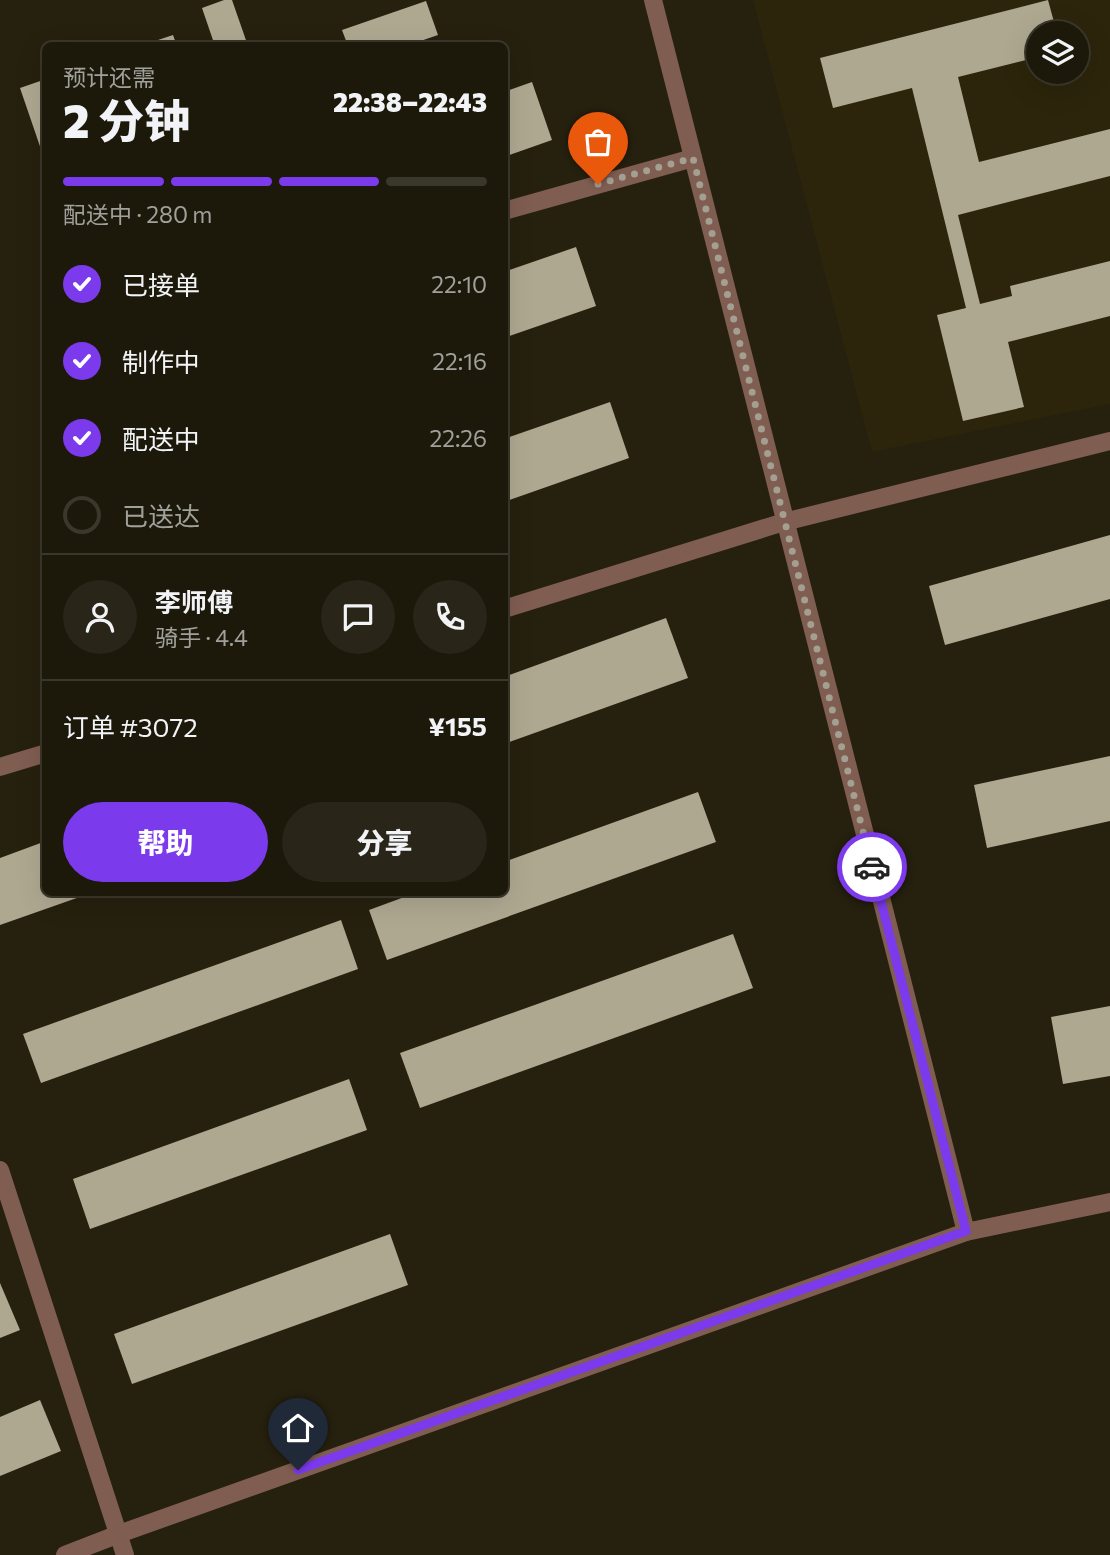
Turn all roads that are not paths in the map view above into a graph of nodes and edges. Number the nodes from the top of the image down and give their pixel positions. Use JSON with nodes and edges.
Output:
{"nodes":[{"id":1,"x":653,"y":0,"type":"edge"},
{"id":2,"x":693,"y":158,"type":"junction"},
{"id":3,"x":508,"y":210,"type":"edge"},
{"id":4,"x":1110,"y":441,"type":"edge"},
{"id":5,"x":784,"y":522,"type":"junction"},
{"id":6,"x":508,"y":608,"type":"edge"},
{"id":7,"x":42,"y":754,"type":"edge"},
{"id":8,"x":0,"y":767,"type":"edge"},
{"id":9,"x":0,"y":1170,"type":"edge"},
{"id":10,"x":1110,"y":1202,"type":"edge"},
{"id":11,"x":966,"y":1231,"type":"junction"},
{"id":12,"x":118,"y":1534,"type":"junction"},
{"id":13,"x":65,"y":1555,"type":"edge"},
{"id":14,"x":125,"y":1555,"type":"edge"}],
"edges":[{"from":1,"to":2,"type":"street"},
{"from":2,"to":3,"type":"street"},
{"from":2,"to":5,"type":"street"},
{"from":4,"to":5,"type":"street"},
{"from":5,"to":6,"type":"street"},
{"from":5,"to":11,"type":"street"},
{"from":7,"to":8,"type":"street"},
{"from":9,"to":12,"type":"street"},
{"from":10,"to":11,"type":"street"},
{"from":11,"to":12,"type":"street"},
{"from":12,"to":13,"type":"street"},
{"from":12,"to":14,"type":"street"}]}
